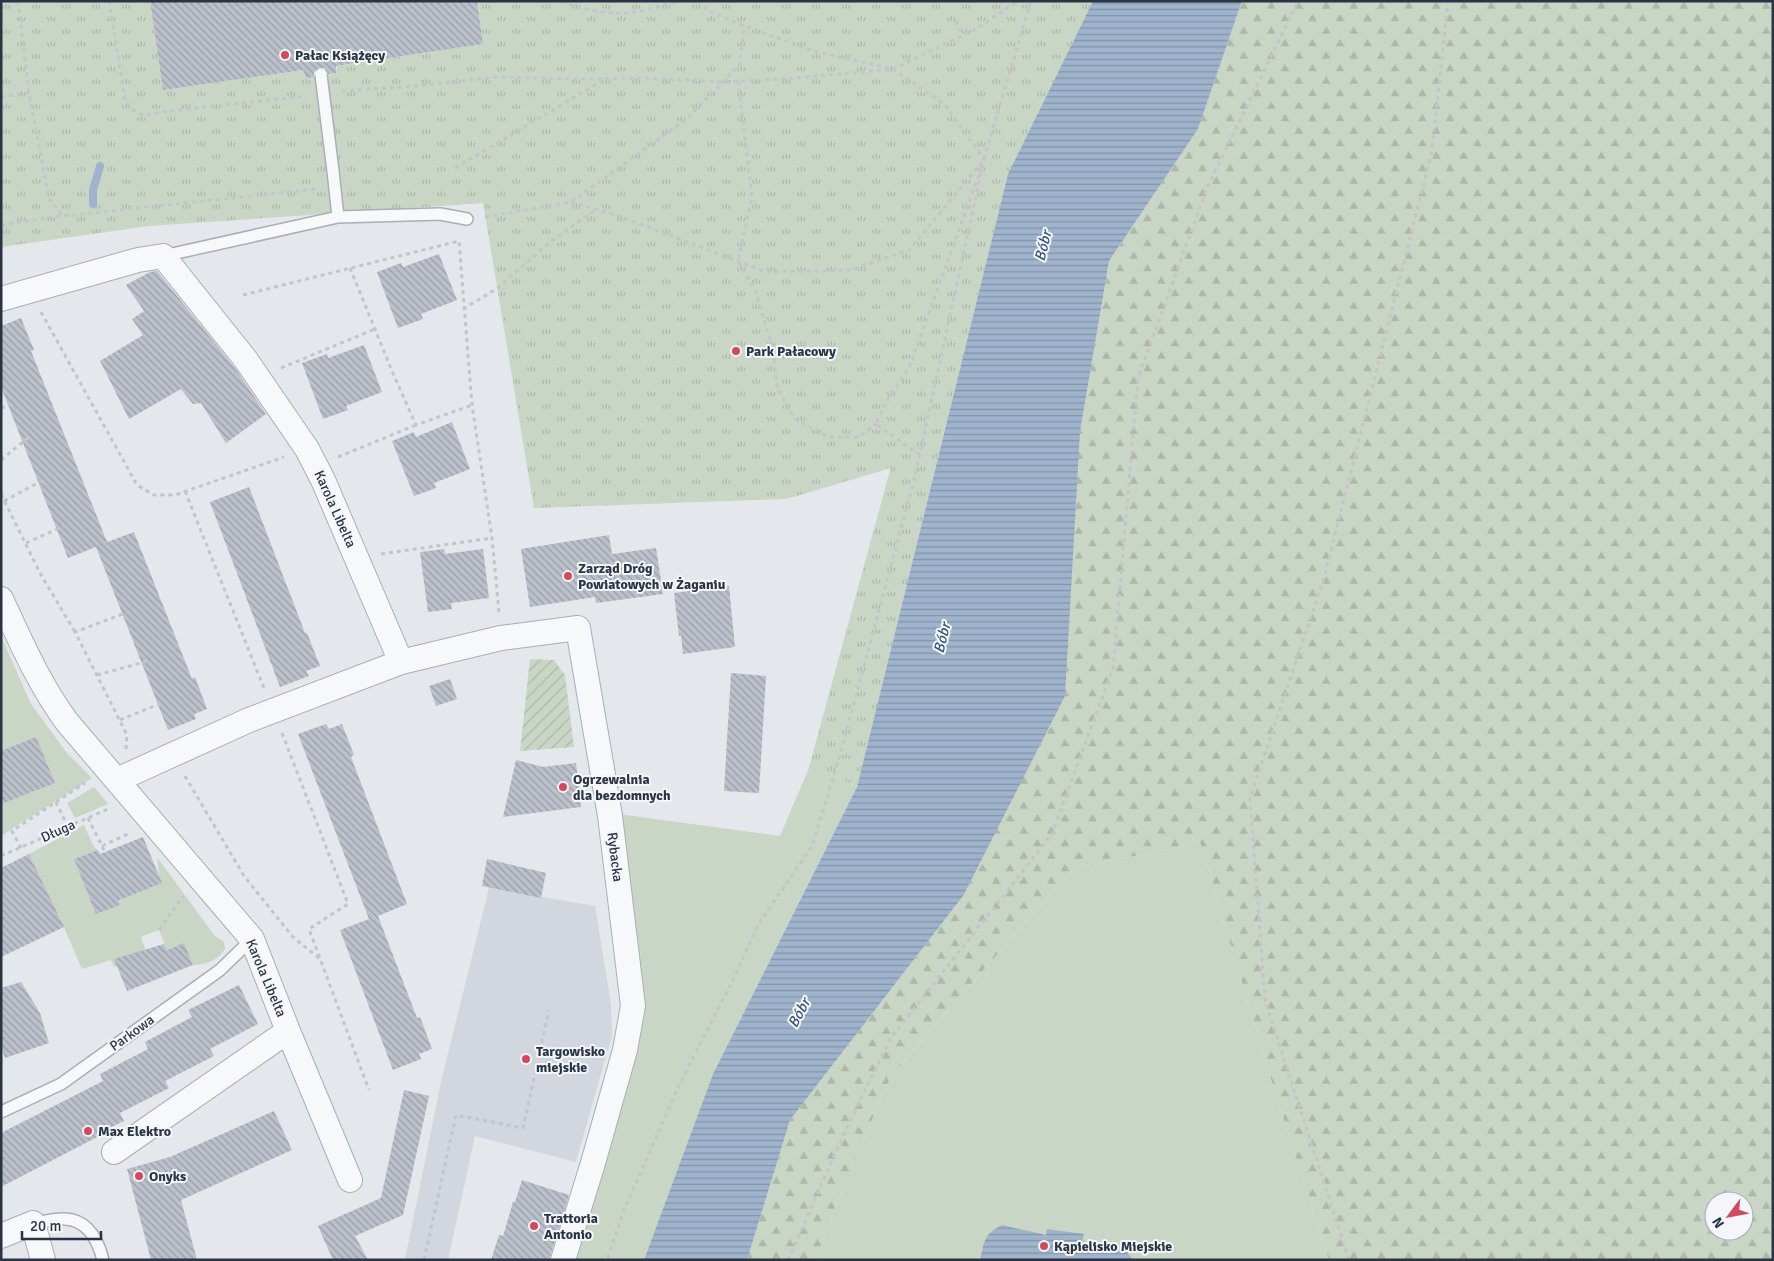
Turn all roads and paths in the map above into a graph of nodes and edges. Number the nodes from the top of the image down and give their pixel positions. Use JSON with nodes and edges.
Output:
{"nodes":[{"id":1,"x":18,"y":1,"type":"edge"},
{"id":2,"x":109,"y":1,"type":"edge"},
{"id":3,"x":562,"y":1,"type":"edge"},
{"id":4,"x":679,"y":1,"type":"edge"},
{"id":5,"x":698,"y":1,"type":"edge"},
{"id":6,"x":1018,"y":1,"type":"edge"},
{"id":7,"x":1031,"y":1,"type":"edge"},
{"id":8,"x":1298,"y":1,"type":"edge"},
{"id":9,"x":1448,"y":1,"type":"edge"},
{"id":10,"x":956,"y":21,"type":"dead end"},
{"id":11,"x":744,"y":26,"type":"junction"},
{"id":12,"x":964,"y":35,"type":"junction"},
{"id":13,"x":893,"y":69,"type":"junction"},
{"id":14,"x":321,"y":76,"type":"dead end"},
{"id":15,"x":605,"y":78,"type":"junction"},
{"id":16,"x":738,"y":81,"type":"junction"},
{"id":17,"x":723,"y":82,"type":"junction"},
{"id":18,"x":338,"y":92,"type":"dead end"},
{"id":19,"x":29,"y":93,"type":"junction"},
{"id":20,"x":309,"y":95,"type":"dead end"},
{"id":21,"x":1,"y":97,"type":"edge"},
{"id":22,"x":984,"y":159,"type":"junction"},
{"id":23,"x":455,"y":168,"type":"dead end"},
{"id":24,"x":334,"y":188,"type":"junction"},
{"id":25,"x":571,"y":202,"type":"junction"},
{"id":26,"x":595,"y":209,"type":"junction"},
{"id":27,"x":63,"y":216,"type":"junction"},
{"id":28,"x":338,"y":217,"type":"junction"},
{"id":29,"x":467,"y":220,"type":"joint"},
{"id":30,"x":1,"y":225,"type":"edge"},
{"id":31,"x":163,"y":256,"type":"junction"},
{"id":32,"x":738,"y":261,"type":"junction"},
{"id":33,"x":350,"y":268,"type":"junction"},
{"id":34,"x":28,"y":290,"type":"junction"},
{"id":35,"x":243,"y":295,"type":"dead end"},
{"id":36,"x":1,"y":299,"type":"edge"},
{"id":37,"x":463,"y":309,"type":"junction"},
{"id":38,"x":13,"y":404,"type":"dead end"},
{"id":39,"x":472,"y":405,"type":"junction"},
{"id":40,"x":1,"y":408,"type":"edge"},
{"id":41,"x":876,"y":424,"type":"junction"},
{"id":42,"x":416,"y":425,"type":"junction"},
{"id":43,"x":20,"y":445,"type":"dead end"},
{"id":44,"x":920,"y":455,"type":"junction"},
{"id":45,"x":312,"y":457,"type":"junction"},
{"id":46,"x":1,"y":460,"type":"edge"},
{"id":47,"x":45,"y":479,"type":"dead end"},
{"id":48,"x":185,"y":492,"type":"junction"},
{"id":49,"x":1,"y":494,"type":"edge"},
{"id":50,"x":4,"y":501,"type":"junction"},
{"id":51,"x":64,"y":526,"type":"dead end"},
{"id":52,"x":492,"y":538,"type":"junction"},
{"id":53,"x":26,"y":543,"type":"junction"},
{"id":54,"x":377,"y":555,"type":"dead end"},
{"id":55,"x":1,"y":599,"type":"edge"},
{"id":56,"x":76,"y":632,"type":"dead end"},
{"id":57,"x":501,"y":638,"type":"junction"},
{"id":58,"x":148,"y":661,"type":"dead end"},
{"id":59,"x":401,"y":662,"type":"junction"},
{"id":60,"x":98,"y":675,"type":"dead end"},
{"id":61,"x":164,"y":702,"type":"dead end"},
{"id":62,"x":273,"y":711,"type":"junction"},
{"id":63,"x":120,"y":720,"type":"dead end"},
{"id":64,"x":92,"y":778,"type":"dead end"},
{"id":65,"x":117,"y":780,"type":"junction"},
{"id":66,"x":56,"y":802,"type":"junction"},
{"id":67,"x":115,"y":806,"type":"dead end"},
{"id":68,"x":88,"y":818,"type":"junction"},
{"id":69,"x":68,"y":827,"type":"junction"},
{"id":70,"x":136,"y":830,"type":"dead end"},
{"id":71,"x":102,"y":846,"type":"junction"},
{"id":72,"x":21,"y":848,"type":"junction"},
{"id":73,"x":105,"y":852,"type":"dead end"},
{"id":74,"x":1,"y":856,"type":"edge"},
{"id":75,"x":187,"y":891,"type":"dead end"},
{"id":76,"x":159,"y":930,"type":"dead end"},
{"id":77,"x":252,"y":939,"type":"junction"},
{"id":78,"x":549,"y":1010,"type":"dead end"},
{"id":79,"x":288,"y":1031,"type":"junction"},
{"id":80,"x":369,"y":1090,"type":"dead end"},
{"id":81,"x":1,"y":1112,"type":"edge"},
{"id":82,"x":114,"y":1152,"type":"dead end"},
{"id":83,"x":350,"y":1180,"type":"dead end"},
{"id":84,"x":34,"y":1223,"type":"junction"},
{"id":85,"x":1,"y":1236,"type":"edge"},
{"id":86,"x":43,"y":1260,"type":"edge"},
{"id":87,"x":103,"y":1260,"type":"edge"},
{"id":88,"x":424,"y":1260,"type":"edge"},
{"id":89,"x":563,"y":1260,"type":"edge"},
{"id":90,"x":607,"y":1260,"type":"edge"},
{"id":91,"x":788,"y":1260,"type":"edge"},
{"id":92,"x":1349,"y":1260,"type":"edge"}],
"edges":[{"from":1,"to":19,"type":"path"},
{"from":2,"to":20,"type":"path"},
{"from":3,"to":4,"type":"path"},
{"from":5,"to":11,"type":"path"},
{"from":6,"to":12,"type":"path"},
{"from":7,"to":22,"type":"path"},
{"from":8,"to":91,"type":"path"},
{"from":9,"to":92,"type":"path"},
{"from":10,"to":12,"type":"path"},
{"from":11,"to":13,"type":"path"},
{"from":11,"to":17,"type":"path"},
{"from":12,"to":13,"type":"path"},
{"from":13,"to":16,"type":"path"},
{"from":13,"to":22,"type":"path"},
{"from":14,"to":24,"type":"lane","bridge":true},
{"from":15,"to":17,"type":"path"},
{"from":15,"to":18,"type":"path"},
{"from":15,"to":23,"type":"path"},
{"from":16,"to":17,"type":"path"},
{"from":16,"to":32,"type":"path"},
{"from":17,"to":25,"type":"path"},
{"from":19,"to":21,"type":"path"},
{"from":19,"to":27,"type":"path"},
{"from":22,"to":32,"type":"path"},
{"from":22,"to":41,"type":"path"},
{"from":22,"to":44,"type":"path"},
{"from":24,"to":27,"type":"path"},
{"from":24,"to":28,"type":"lane"},
{"from":25,"to":26,"type":"path"},
{"from":25,"to":29,"type":"path"},
{"from":26,"to":32,"type":"path"},
{"from":26,"to":37,"type":"path"},
{"from":27,"to":30,"type":"path"},
{"from":28,"to":29,"type":"lane"},
{"from":28,"to":31,"type":"lane"},
{"from":31,"to":34,"type":"street"},
{"from":31,"to":45,"type":"street","name":"Karola Libelta"},
{"from":32,"to":41,"type":"path"},
{"from":33,"to":35,"type":"path"},
{"from":33,"to":37,"type":"path"},
{"from":33,"to":42,"type":"path"},
{"from":34,"to":36,"type":"street"},
{"from":34,"to":48,"type":"path"},
{"from":37,"to":39,"type":"path"},
{"from":38,"to":40,"type":"path"},
{"from":39,"to":42,"type":"path"},
{"from":39,"to":52,"type":"path"},
{"from":41,"to":44,"type":"path"},
{"from":42,"to":45,"type":"path"},
{"from":43,"to":46,"type":"path"},
{"from":44,"to":90,"type":"path"},
{"from":45,"to":48,"type":"path"},
{"from":45,"to":59,"type":"street","name":"Karola Libelta"},
{"from":47,"to":50,"type":"path"},
{"from":48,"to":62,"type":"path"},
{"from":49,"to":50,"type":"path"},
{"from":50,"to":53,"type":"path"},
{"from":51,"to":53,"type":"path"},
{"from":52,"to":54,"type":"path"},
{"from":52,"to":57,"type":"path"},
{"from":53,"to":56,"type":"path"},
{"from":55,"to":65,"type":"street","name":"Karola Libelta"},
{"from":57,"to":59,"type":"street","name":"Rybacka"},
{"from":57,"to":89,"type":"street","name":"Rybacka"},
{"from":58,"to":60,"type":"path"},
{"from":59,"to":62,"type":"street"},
{"from":61,"to":63,"type":"path"},
{"from":62,"to":65,"type":"street"},
{"from":62,"to":80,"type":"path"},
{"from":64,"to":66,"type":"path"},
{"from":65,"to":77,"type":"street","name":"Karola Libelta"},
{"from":66,"to":69,"type":"path"},
{"from":66,"to":72,"type":"path"},
{"from":67,"to":68,"type":"path","name":"Długa"},
{"from":68,"to":69,"type":"path","name":"Długa"},
{"from":68,"to":71,"type":"path"},
{"from":69,"to":72,"type":"path","name":"Długa"},
{"from":70,"to":71,"type":"path"},
{"from":71,"to":73,"type":"path"},
{"from":72,"to":74,"type":"path","name":"Długa"},
{"from":75,"to":76,"type":"path"},
{"from":77,"to":79,"type":"street","name":"Karola Libelta"},
{"from":77,"to":81,"type":"lane","name":"Parkowa"},
{"from":78,"to":88,"type":"path"},
{"from":79,"to":82,"type":"street"},
{"from":79,"to":83,"type":"street","name":"Karola Libelta"},
{"from":84,"to":85,"type":"street"},
{"from":84,"to":86,"type":"street"},
{"from":84,"to":87,"type":"lane"}]}
